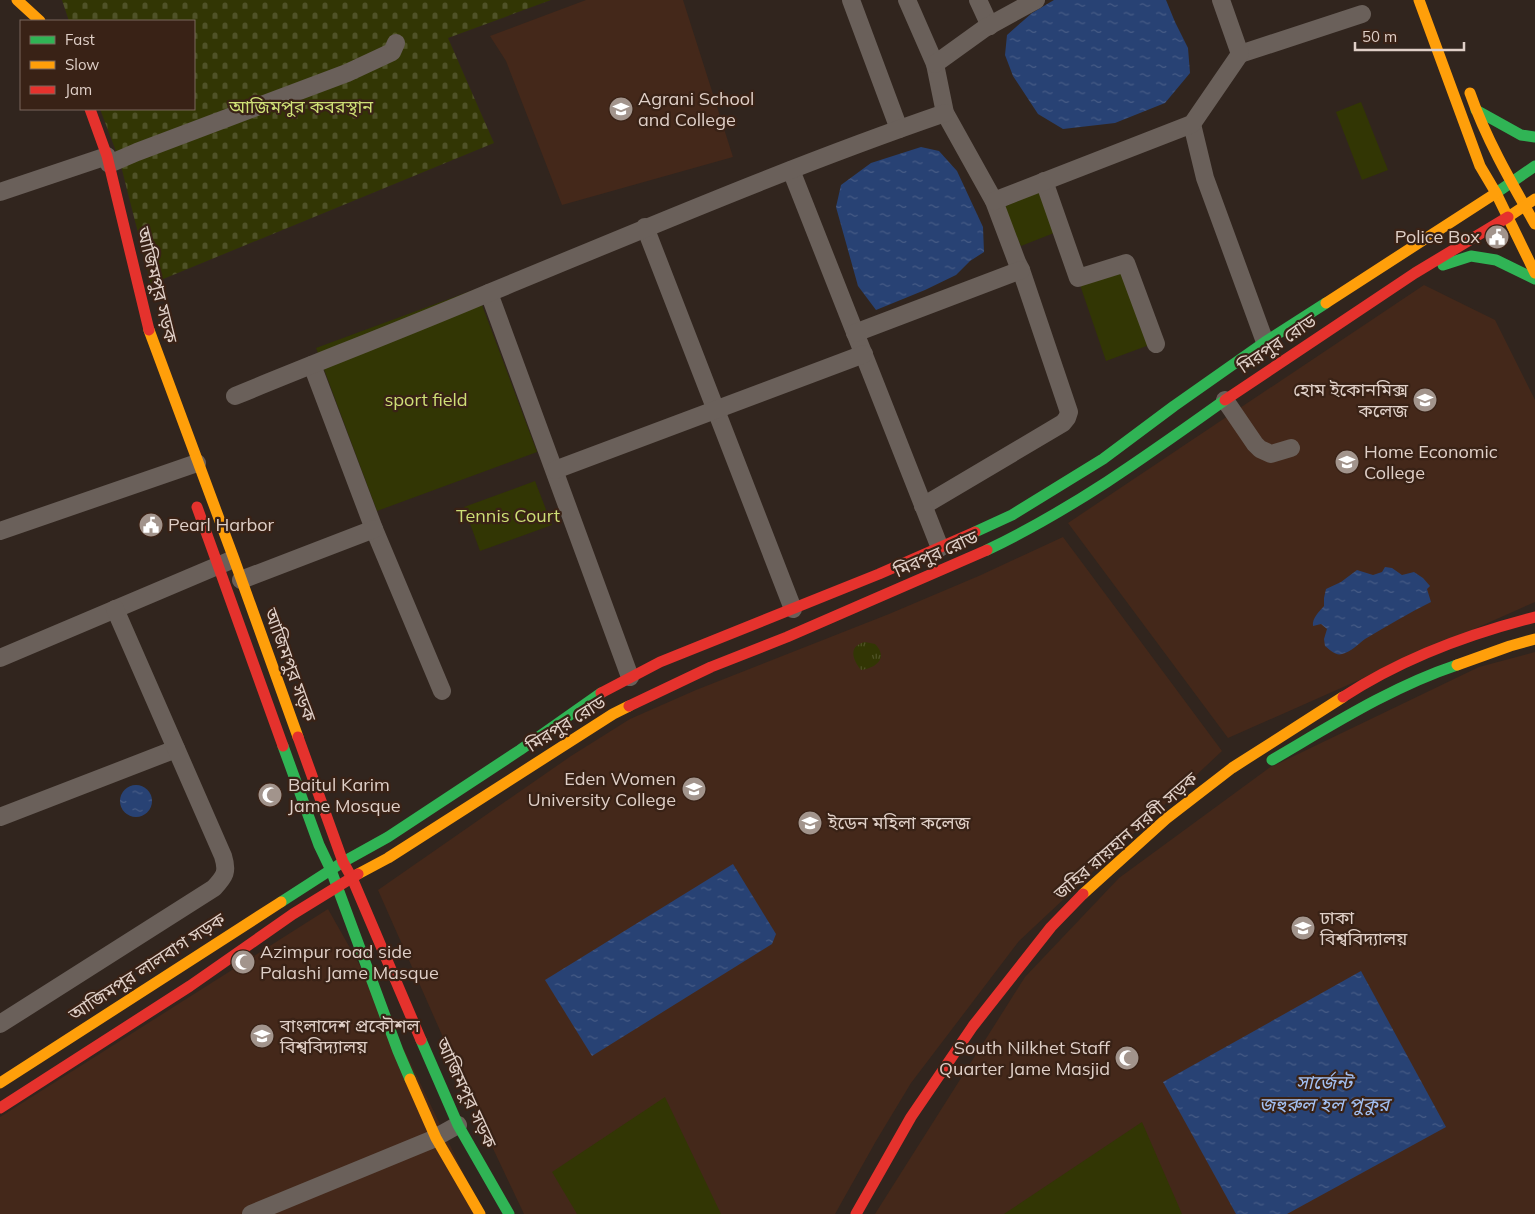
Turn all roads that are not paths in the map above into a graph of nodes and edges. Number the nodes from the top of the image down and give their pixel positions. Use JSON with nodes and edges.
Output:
{"nodes":[{"id":1,"x":17,"y":0,"type":"edge"},
{"id":2,"x":851,"y":0,"type":"edge"},
{"id":3,"x":907,"y":0,"type":"edge"},
{"id":4,"x":978,"y":0,"type":"edge"},
{"id":5,"x":1036,"y":0,"type":"edge"},
{"id":6,"x":1221,"y":0,"type":"edge"},
{"id":7,"x":1419,"y":0,"type":"edge"},
{"id":8,"x":1362,"y":14,"type":"dead end"},
{"id":9,"x":39,"y":20,"type":"edge"},
{"id":10,"x":990,"y":26,"type":"junction"},
{"id":11,"x":396,"y":43,"type":"dead end"},
{"id":12,"x":1240,"y":54,"type":"junction"},
{"id":13,"x":935,"y":64,"type":"junction"},
{"id":14,"x":1466,"y":82,"type":"dead end"},
{"id":15,"x":90,"y":110,"type":"edge"},
{"id":16,"x":1476,"y":110,"type":"junction"},
{"id":17,"x":945,"y":113,"type":"junction"},
{"id":18,"x":1192,"y":124,"type":"junction"},
{"id":19,"x":899,"y":129,"type":"junction"},
{"id":20,"x":1535,"y":137,"type":"edge"},
{"id":21,"x":100,"y":160,"type":"junction"},
{"id":22,"x":1535,"y":166,"type":"edge"},
{"id":23,"x":791,"y":170,"type":"junction"},
{"id":24,"x":1044,"y":181,"type":"junction"},
{"id":25,"x":1512,"y":182,"type":"junction"},
{"id":26,"x":0,"y":192,"type":"edge"},
{"id":27,"x":1496,"y":193,"type":"junction"},
{"id":28,"x":994,"y":201,"type":"junction"},
{"id":29,"x":1530,"y":202,"type":"edge"},
{"id":30,"x":1508,"y":217,"type":"junction"},
{"id":31,"x":1535,"y":224,"type":"edge"},
{"id":32,"x":646,"y":227,"type":"junction"},
{"id":33,"x":1022,"y":270,"type":"junction"},
{"id":34,"x":1416,"y":273,"type":"junction"},
{"id":35,"x":1535,"y":273,"type":"edge"},
{"id":36,"x":1535,"y":279,"type":"edge"},
{"id":37,"x":489,"y":293,"type":"junction"},
{"id":38,"x":855,"y":333,"type":"junction"},
{"id":39,"x":1265,"y":342,"type":"junction"},
{"id":40,"x":1156,"y":344,"type":"dead end"},
{"id":41,"x":864,"y":354,"type":"junction"},
{"id":42,"x":312,"y":365,"type":"junction"},
{"id":43,"x":235,"y":396,"type":"dead end"},
{"id":44,"x":1225,"y":400,"type":"junction"},
{"id":45,"x":716,"y":410,"type":"junction"},
{"id":46,"x":1291,"y":448,"type":"dead end"},
{"id":47,"x":188,"y":466,"type":"junction"},
{"id":48,"x":554,"y":470,"type":"junction"},
{"id":49,"x":193,"y":494,"type":"dead end"},
{"id":50,"x":923,"y":506,"type":"junction"},
{"id":51,"x":374,"y":529,"type":"junction"},
{"id":52,"x":0,"y":530,"type":"edge"},
{"id":53,"x":940,"y":548,"type":"junction"},
{"id":54,"x":234,"y":559,"type":"junction"},
{"id":55,"x":217,"y":566,"type":"junction"},
{"id":56,"x":241,"y":580,"type":"junction"},
{"id":57,"x":115,"y":609,"type":"junction"},
{"id":58,"x":793,"y":609,"type":"junction"},
{"id":59,"x":1535,"y":617,"type":"edge"},
{"id":60,"x":1535,"y":639,"type":"edge"},
{"id":61,"x":0,"y":658,"type":"edge"},
{"id":62,"x":630,"y":677,"type":"junction"},
{"id":63,"x":442,"y":691,"type":"dead end"},
{"id":64,"x":176,"y":749,"type":"junction"},
{"id":65,"x":1259,"y":768,"type":"dead end"},
{"id":66,"x":1,"y":812,"type":"edge"},
{"id":67,"x":344,"y":862,"type":"junction"},
{"id":68,"x":331,"y":870,"type":"junction"},
{"id":69,"x":352,"y":878,"type":"junction"},
{"id":70,"x":337,"y":888,"type":"junction"},
{"id":71,"x":1014,"y":992,"type":"dead end"},
{"id":72,"x":0,"y":1024,"type":"edge"},
{"id":73,"x":0,"y":1084,"type":"edge"},
{"id":74,"x":0,"y":1108,"type":"edge"},
{"id":75,"x":458,"y":1125,"type":"junction"},
{"id":76,"x":436,"y":1138,"type":"junction"},
{"id":77,"x":251,"y":1214,"type":"edge"},
{"id":78,"x":480,"y":1214,"type":"edge"},
{"id":79,"x":509,"y":1214,"type":"edge"},
{"id":80,"x":856,"y":1214,"type":"edge"},
{"id":81,"x":868,"y":1214,"type":"edge"}],
"edges":[{"from":1,"to":9,"type":"main road"},
{"from":2,"to":19,"type":"street"},
{"from":3,"to":13,"type":"street"},
{"from":4,"to":10,"type":"street"},
{"from":5,"to":10,"type":"street"},
{"from":6,"to":12,"type":"street"},
{"from":7,"to":27,"type":"main road"},
{"from":8,"to":12,"type":"street"},
{"from":10,"to":13,"type":"street"},
{"from":11,"to":21,"type":"street"},
{"from":12,"to":18,"type":"street"},
{"from":13,"to":17,"type":"street"},
{"from":14,"to":16,"type":"main road"},
{"from":15,"to":21,"type":"main road","name":"আজিমপুর সড়ক"},
{"from":16,"to":20,"type":"main road"},
{"from":16,"to":25,"type":"main road"},
{"from":17,"to":19,"type":"street"},
{"from":17,"to":28,"type":"street"},
{"from":18,"to":24,"type":"street"},
{"from":18,"to":39,"type":"street"},
{"from":19,"to":23,"type":"street"},
{"from":21,"to":26,"type":"street"},
{"from":21,"to":47,"type":"main road","name":"আজিমপুর সড়ক"},
{"from":22,"to":25,"type":"main road","name":"মিরপুর রোড"},
{"from":23,"to":32,"type":"street"},
{"from":23,"to":38,"type":"street"},
{"from":24,"to":28,"type":"street"},
{"from":24,"to":40,"type":"street"},
{"from":25,"to":27,"type":"main road","name":"মিরপুর রোড"},
{"from":25,"to":29,"type":"main road"},
{"from":27,"to":30,"type":"main road"},
{"from":27,"to":39,"type":"main road","name":"মিরপুর রোড"},
{"from":28,"to":33,"type":"street"},
{"from":29,"to":30,"type":"main road","name":"মিরপুর রোড"},
{"from":29,"to":31,"type":"main road"},
{"from":30,"to":34,"type":"main road","name":"মিরপুর রোড"},
{"from":30,"to":35,"type":"main road"},
{"from":32,"to":37,"type":"street"},
{"from":32,"to":45,"type":"street"},
{"from":33,"to":38,"type":"street"},
{"from":33,"to":50,"type":"street"},
{"from":34,"to":36,"type":"main road"},
{"from":34,"to":44,"type":"main road","name":"মিরপুর রোড"},
{"from":37,"to":42,"type":"street"},
{"from":37,"to":48,"type":"street"},
{"from":38,"to":41,"type":"street"},
{"from":39,"to":53,"type":"main road","name":"মিরপুর রোড"},
{"from":41,"to":45,"type":"street"},
{"from":41,"to":50,"type":"street"},
{"from":42,"to":43,"type":"street"},
{"from":42,"to":51,"type":"street"},
{"from":44,"to":46,"type":"street"},
{"from":44,"to":69,"type":"main road","name":"মিরপুর রোড"},
{"from":45,"to":48,"type":"street"},
{"from":45,"to":58,"type":"street"},
{"from":47,"to":52,"type":"street"},
{"from":47,"to":54,"type":"main road","name":"আজিমপুর সড়ক"},
{"from":48,"to":62,"type":"street"},
{"from":49,"to":55,"type":"main road","name":"আজিমপুর সড়ক"},
{"from":50,"to":53,"type":"street"},
{"from":51,"to":56,"type":"street"},
{"from":51,"to":63,"type":"street"},
{"from":53,"to":58,"type":"main road","name":"মিরপুর রোড"},
{"from":54,"to":55,"type":"street"},
{"from":54,"to":56,"type":"main road","name":"আজিমপুর সড়ক"},
{"from":55,"to":57,"type":"street"},
{"from":55,"to":68,"type":"main road","name":"আজিমপুর সড়ক"},
{"from":56,"to":67,"type":"main road","name":"আজিমপুর সড়ক"},
{"from":57,"to":61,"type":"street"},
{"from":57,"to":64,"type":"street"},
{"from":58,"to":62,"type":"main road","name":"মিরপুর রোড"},
{"from":59,"to":80,"type":"main road","name":"জহির রায়হান সরণী সড়ক"},
{"from":60,"to":65,"type":"main road"},
{"from":62,"to":67,"type":"main road","name":"মিরপুর রোড"},
{"from":64,"to":66,"type":"street"},
{"from":64,"to":72,"type":"street"},
{"from":67,"to":68,"type":"main road","name":"মিরপুর রোড"},
{"from":67,"to":69,"type":"main road","name":"আজিমপুর সড়ক"},
{"from":68,"to":70,"type":"main road","name":"আজিমপুর সড়ক"},
{"from":68,"to":73,"type":"main road","name":"আজিমপুর লালবাগ সড়ক"},
{"from":69,"to":70,"type":"main road","name":"মিরপুর রোড"},
{"from":69,"to":75,"type":"main road","name":"আজিমপুর সড়ক"},
{"from":70,"to":74,"type":"main road","name":"মিরপুর রোড"},
{"from":70,"to":76,"type":"main road","name":"আজিমপুর সড়ক"},
{"from":71,"to":81,"type":"main road"},
{"from":75,"to":76,"type":"street"},
{"from":75,"to":79,"type":"main road","name":"আজিমপুর সড়ক"},
{"from":76,"to":77,"type":"street"},
{"from":76,"to":78,"type":"main road","name":"আজিমপুর সড়ক"}]}
